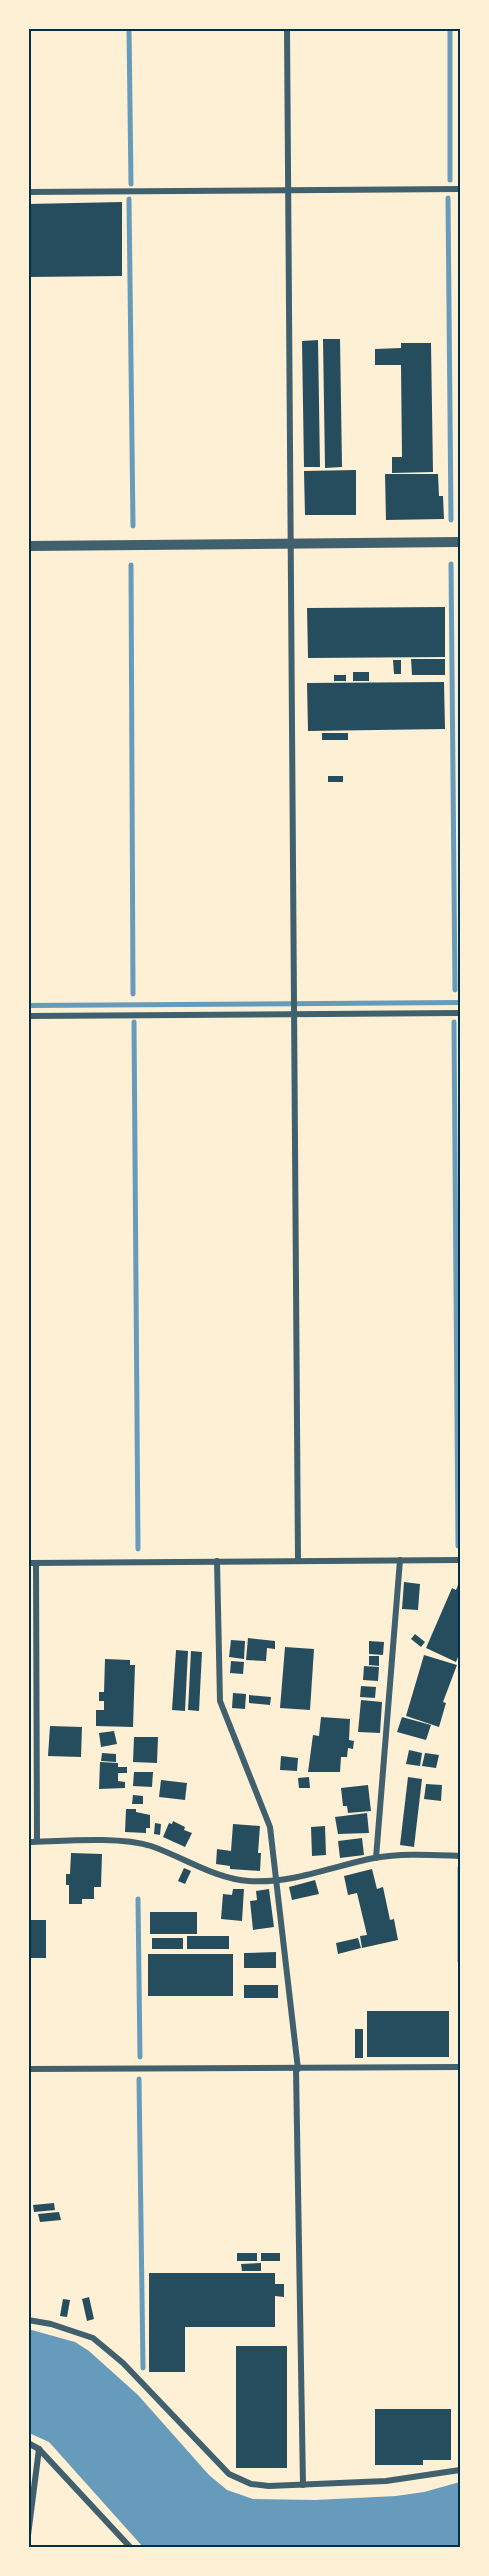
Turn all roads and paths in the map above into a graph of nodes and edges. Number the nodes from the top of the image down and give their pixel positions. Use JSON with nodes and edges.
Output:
{"nodes":[{"id":1,"x":287,"y":28,"type":"edge"},
{"id":2,"x":460,"y":189,"type":"edge"},
{"id":3,"x":288,"y":190,"type":"junction"},
{"id":4,"x":28,"y":192,"type":"edge"},
{"id":5,"x":460,"y":542,"type":"edge"},
{"id":6,"x":291,"y":544,"type":"junction"},
{"id":7,"x":28,"y":546,"type":"edge"},
{"id":8,"x":294,"y":1011,"type":"junction"},
{"id":9,"x":460,"y":1013,"type":"edge"},
{"id":10,"x":28,"y":1016,"type":"edge"},
{"id":11,"x":400,"y":1560,"type":"junction"},
{"id":12,"x":460,"y":1560,"type":"edge"},
{"id":13,"x":217,"y":1561,"type":"junction"},
{"id":14,"x":298,"y":1561,"type":"junction"},
{"id":15,"x":32,"y":1563,"type":"edge"},
{"id":16,"x":37,"y":1841,"type":"junction"},
{"id":17,"x":28,"y":1842,"type":"edge"},
{"id":18,"x":460,"y":1856,"type":"edge"},
{"id":19,"x":376,"y":1858,"type":"junction"},
{"id":20,"x":277,"y":1881,"type":"junction"},
{"id":21,"x":460,"y":2067,"type":"edge"},
{"id":22,"x":28,"y":2069,"type":"edge"},
{"id":23,"x":297,"y":2069,"type":"junction"},
{"id":24,"x":28,"y":2320,"type":"edge"},
{"id":25,"x":28,"y":2443,"type":"edge"},
{"id":26,"x":39,"y":2449,"type":"junction"},
{"id":27,"x":460,"y":2470,"type":"edge"},
{"id":28,"x":303,"y":2485,"type":"junction"},
{"id":29,"x":28,"y":2535,"type":"edge"},
{"id":30,"x":131,"y":2547,"type":"edge"}],
"edges":[{"from":1,"to":3,"type":"street"},
{"from":2,"to":3,"type":"street"},
{"from":3,"to":4,"type":"street"},
{"from":3,"to":6,"type":"street"},
{"from":5,"to":6,"type":"street"},
{"from":6,"to":7,"type":"street"},
{"from":6,"to":8,"type":"street"},
{"from":8,"to":9,"type":"street"},
{"from":8,"to":10,"type":"street"},
{"from":8,"to":14,"type":"street"},
{"from":11,"to":12,"type":"street"},
{"from":11,"to":14,"type":"street"},
{"from":11,"to":19,"type":"street"},
{"from":13,"to":14,"type":"street"},
{"from":13,"to":15,"type":"street"},
{"from":13,"to":20,"type":"street"},
{"from":15,"to":16,"type":"street"},
{"from":16,"to":17,"type":"street"},
{"from":16,"to":20,"type":"street"},
{"from":18,"to":19,"type":"street"},
{"from":19,"to":20,"type":"street"},
{"from":20,"to":23,"type":"street"},
{"from":21,"to":23,"type":"street"},
{"from":22,"to":23,"type":"street"},
{"from":23,"to":28,"type":"street"},
{"from":24,"to":28,"type":"street"},
{"from":25,"to":26,"type":"street"},
{"from":26,"to":29,"type":"street"},
{"from":26,"to":30,"type":"street"},
{"from":27,"to":28,"type":"street"}]}
